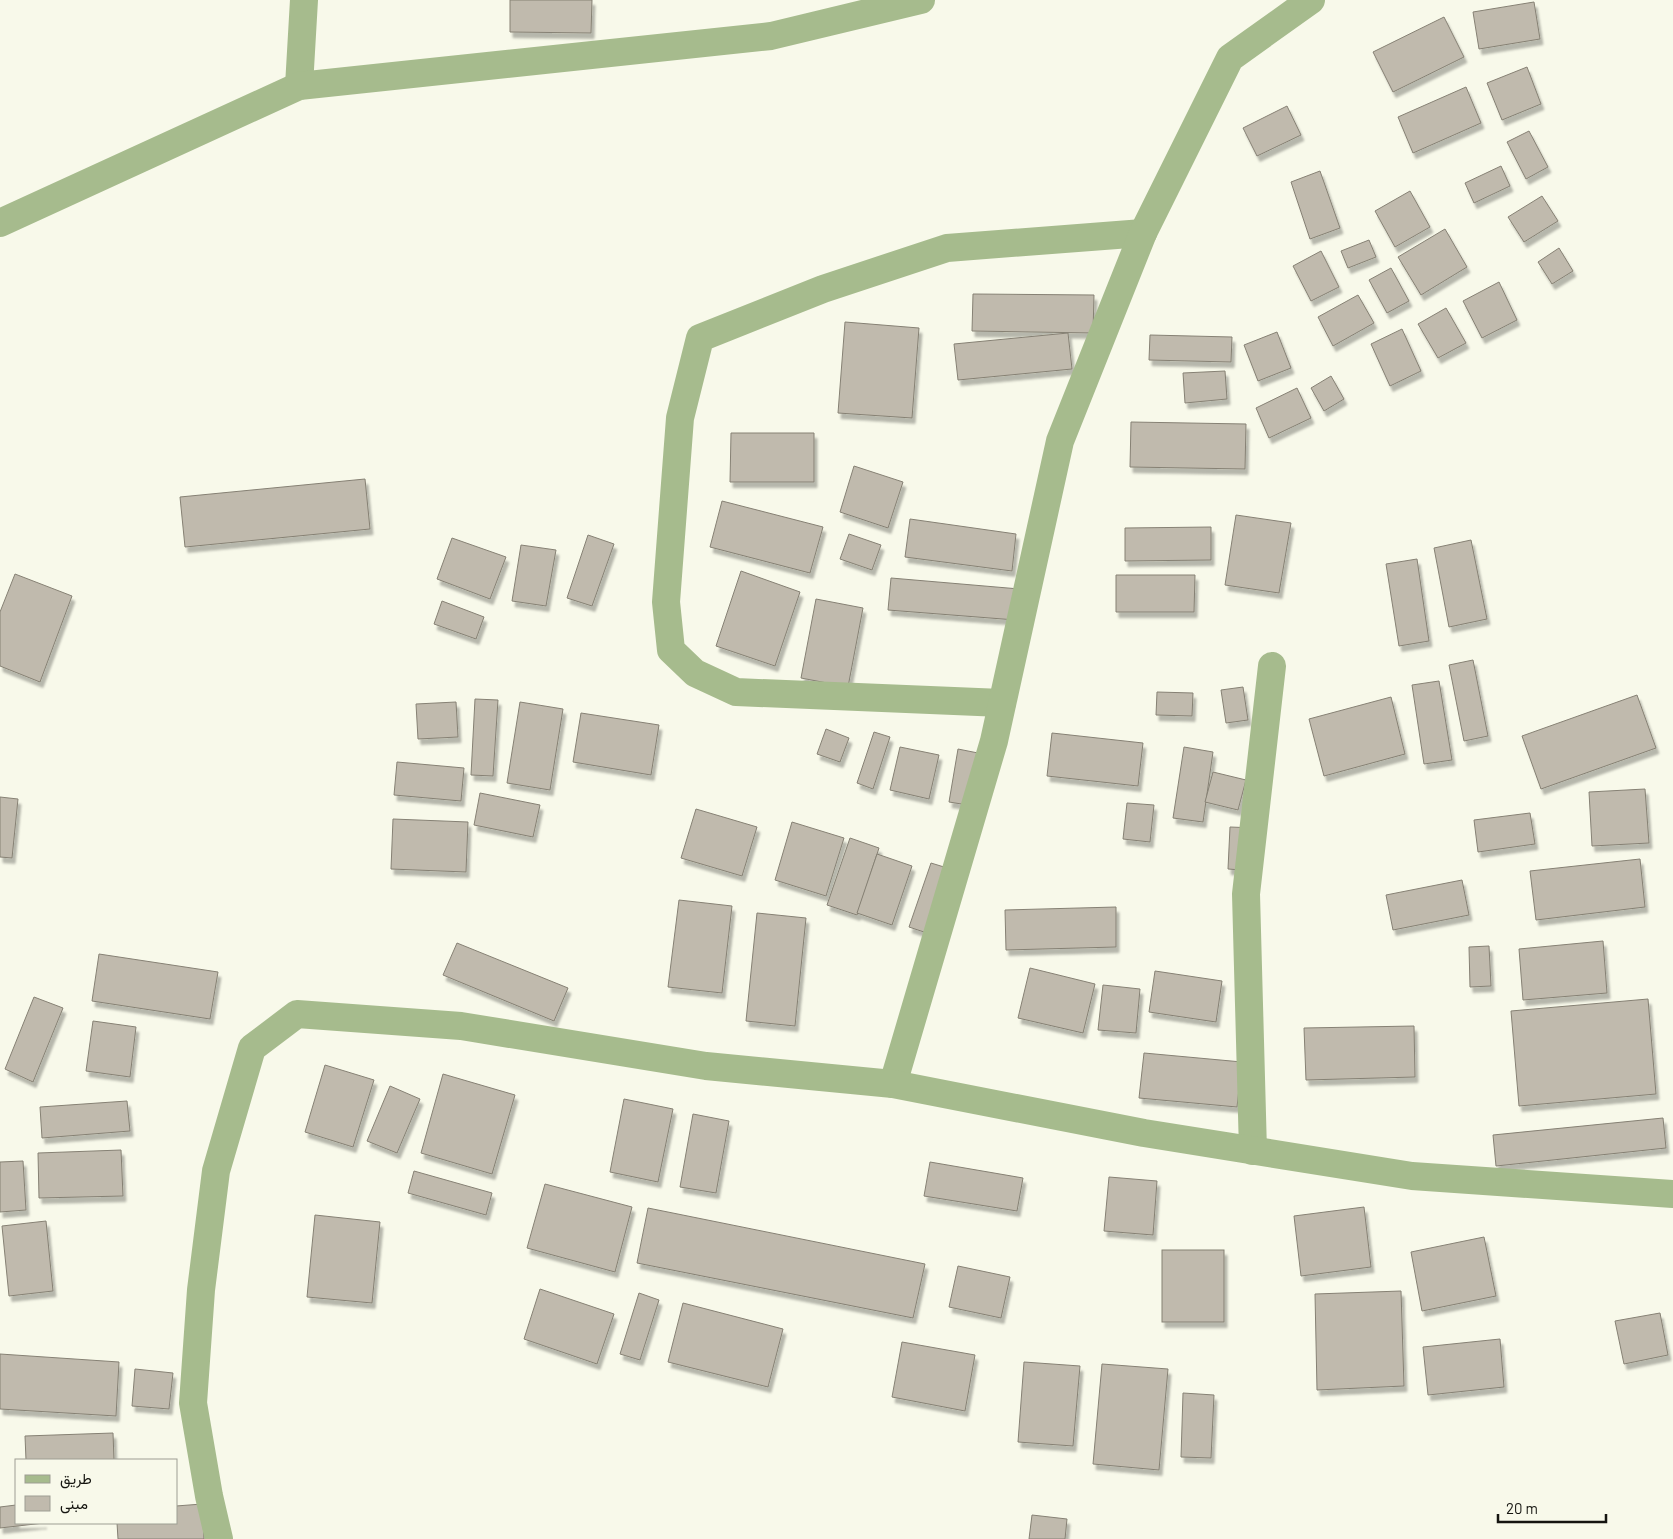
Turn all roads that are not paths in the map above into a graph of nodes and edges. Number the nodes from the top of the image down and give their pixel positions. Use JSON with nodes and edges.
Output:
{"nodes":[{"id":1,"x":304,"y":0,"type":"edge"},
{"id":2,"x":921,"y":0,"type":"edge"},
{"id":3,"x":1304,"y":2,"type":"edge"},
{"id":4,"x":299,"y":86,"type":"junction"},
{"id":5,"x":0,"y":224,"type":"edge"},
{"id":6,"x":1143,"y":233,"type":"junction"},
{"id":7,"x":1272,"y":666,"type":"dead end"},
{"id":8,"x":1002,"y":703,"type":"junction"},
{"id":9,"x":893,"y":1084,"type":"junction"},
{"id":10,"x":1253,"y":1151,"type":"junction"},
{"id":11,"x":1673,"y":1194,"type":"edge"},
{"id":12,"x":219,"y":1539,"type":"edge"}],
"edges":[{"from":1,"to":4,"type":"street"},
{"from":2,"to":4,"type":"street"},
{"from":3,"to":6,"type":"street"},
{"from":4,"to":5,"type":"street"},
{"from":6,"to":8,"type":"street"},
{"from":6,"to":8,"type":"street"},
{"from":7,"to":10,"type":"street"},
{"from":8,"to":9,"type":"street"},
{"from":9,"to":10,"type":"street"},
{"from":9,"to":12,"type":"street"},
{"from":10,"to":11,"type":"street"}]}
